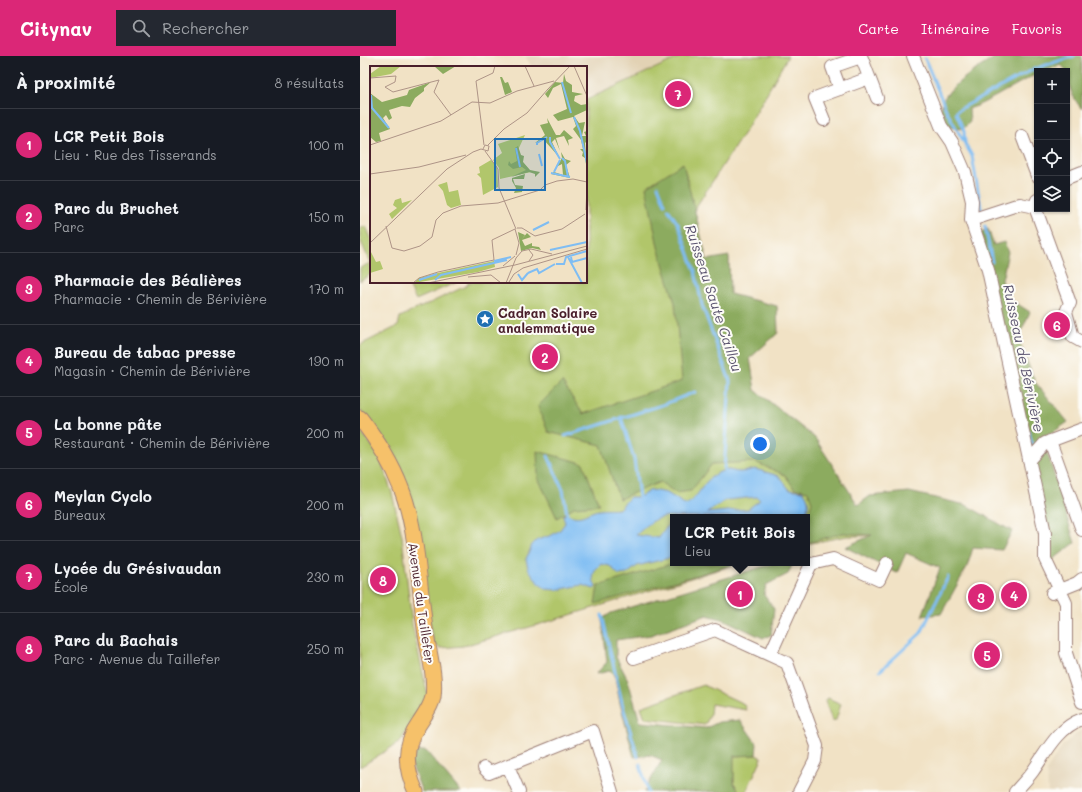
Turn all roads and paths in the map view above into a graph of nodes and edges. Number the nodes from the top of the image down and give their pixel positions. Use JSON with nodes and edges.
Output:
{"nodes":[{"id":1,"x":914,"y":56,"type":"edge"},
{"id":2,"x":861,"y":57,"type":"edge"},
{"id":3,"x":869,"y":78,"type":"junction"},
{"id":4,"x":840,"y":89,"type":"junction"},
{"id":5,"x":877,"y":98,"type":"dead end"},
{"id":6,"x":824,"y":120,"type":"dead end"},
{"id":7,"x":1022,"y":136,"type":"dead end"},
{"id":8,"x":1034,"y":168,"type":"edge"},
{"id":9,"x":1082,"y":172,"type":"edge"},
{"id":10,"x":1070,"y":177,"type":"edge"},
{"id":11,"x":1034,"y":204,"type":"edge"},
{"id":12,"x":1039,"y":212,"type":"edge"},
{"id":13,"x":971,"y":220,"type":"junction"},
{"id":14,"x":1070,"y":303,"type":"junction"},
{"id":15,"x":1082,"y":306,"type":"edge"},
{"id":16,"x":1082,"y":342,"type":"edge"},
{"id":17,"x":360,"y":418,"type":"edge"},
{"id":18,"x":1082,"y":429,"type":"edge"},
{"id":19,"x":1050,"y":441,"type":"junction"},
{"id":20,"x":1029,"y":461,"type":"junction"},
{"id":21,"x":1082,"y":530,"type":"edge"},
{"id":22,"x":887,"y":563,"type":"dead end"},
{"id":23,"x":1082,"y":579,"type":"edge"},
{"id":24,"x":1056,"y":592,"type":"junction"},
{"id":25,"x":770,"y":655,"type":"junction"},
{"id":26,"x":634,"y":658,"type":"dead end"},
{"id":27,"x":1082,"y":702,"type":"edge"},
{"id":28,"x":1082,"y":719,"type":"edge"},
{"id":29,"x":508,"y":766,"type":"junction"},
{"id":30,"x":484,"y":768,"type":"dead end"},
{"id":31,"x":416,"y":792,"type":"edge"},
{"id":32,"x":519,"y":792,"type":"edge"},
{"id":33,"x":612,"y":792,"type":"edge"},
{"id":34,"x":799,"y":792,"type":"edge"},
{"id":35,"x":1014,"y":792,"type":"edge"}],
"edges":[{"from":1,"to":13,"type":"street"},
{"from":2,"to":3,"type":"street"},
{"from":2,"to":4,"type":"street"},
{"from":3,"to":4,"type":"street"},
{"from":3,"to":5,"type":"street"},
{"from":4,"to":6,"type":"street"},
{"from":7,"to":8,"type":"street"},
{"from":9,"to":10,"type":"street"},
{"from":11,"to":13,"type":"street"},
{"from":12,"to":14,"type":"street"},
{"from":13,"to":20,"type":"street"},
{"from":14,"to":15,"type":"street"},
{"from":14,"to":16,"type":"street"},
{"from":17,"to":31,"type":"main road","name":"Avenue du Taillefer"},
{"from":18,"to":19,"type":"street"},
{"from":19,"to":20,"type":"street"},
{"from":19,"to":21,"type":"street"},
{"from":20,"to":24,"type":"street"},
{"from":22,"to":25,"type":"street"},
{"from":23,"to":24,"type":"street"},
{"from":24,"to":27,"type":"street"},
{"from":25,"to":26,"type":"street"},
{"from":25,"to":34,"type":"street"},
{"from":28,"to":35,"type":"street"},
{"from":29,"to":30,"type":"street"},
{"from":29,"to":32,"type":"street"},
{"from":29,"to":33,"type":"street"}]}
